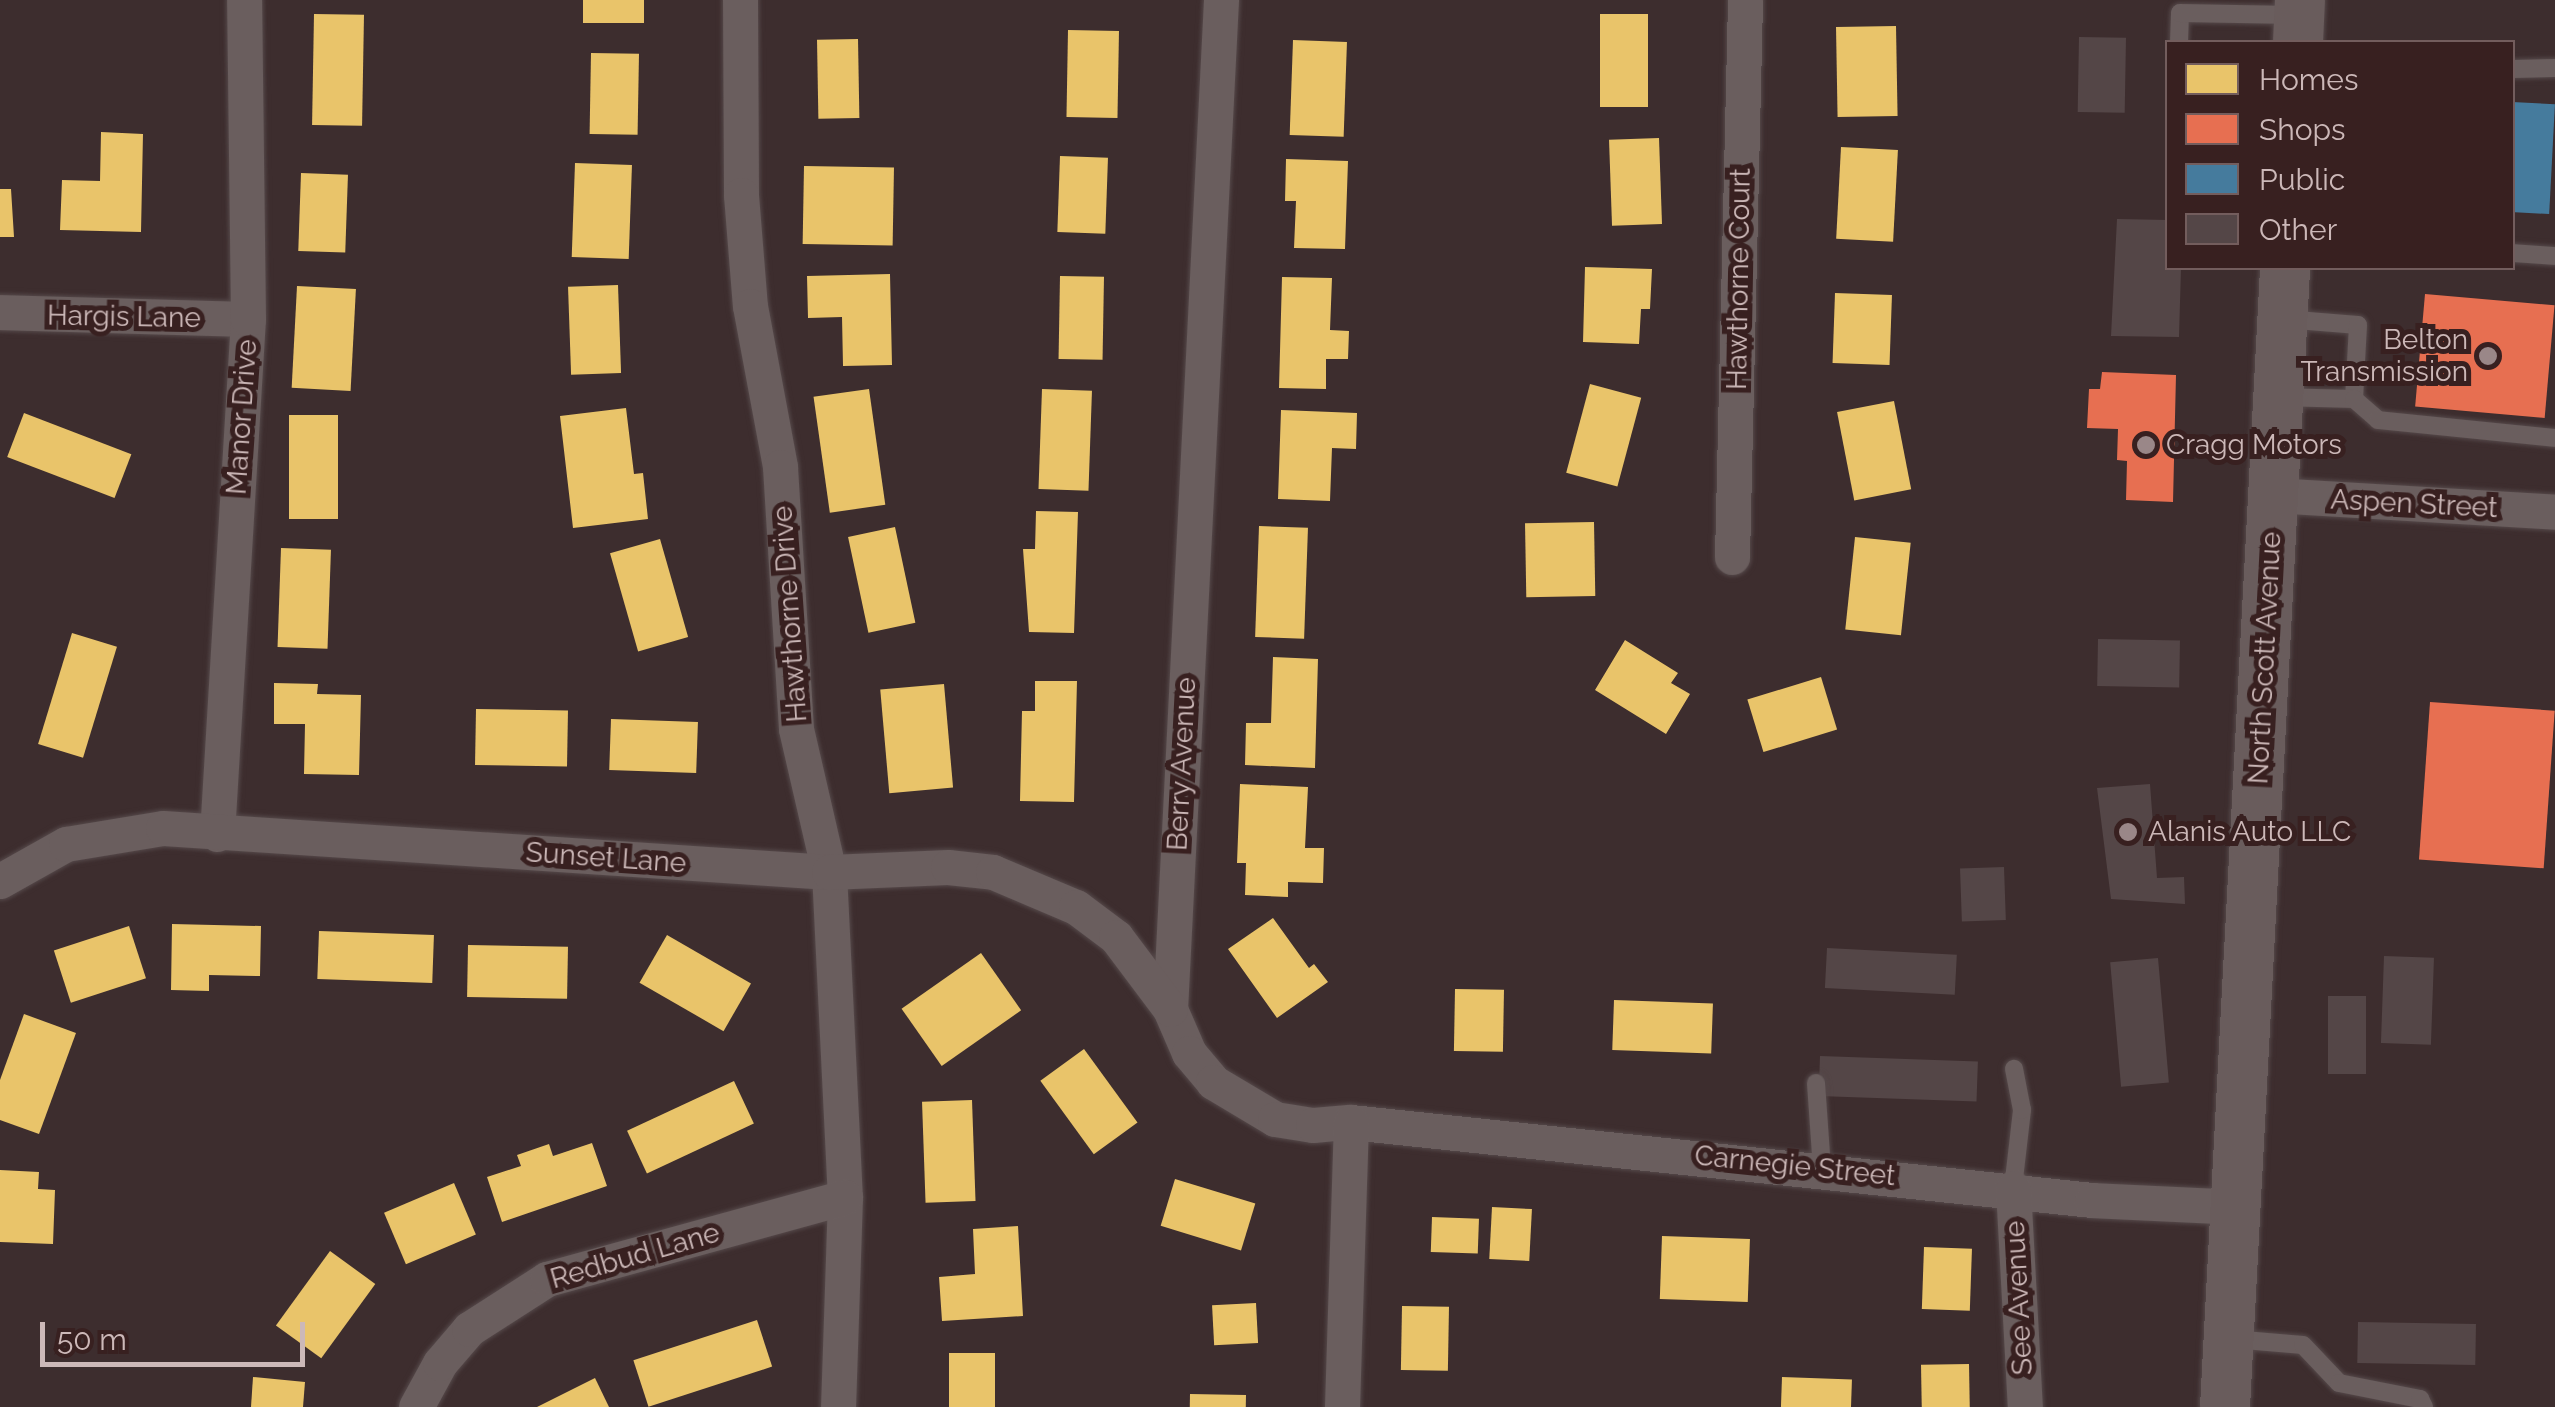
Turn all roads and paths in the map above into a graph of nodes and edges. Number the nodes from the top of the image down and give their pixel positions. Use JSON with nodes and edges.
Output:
{"nodes":[{"id":1,"x":244,"y":0,"type":"edge"},
{"id":2,"x":740,"y":0,"type":"edge"},
{"id":3,"x":1221,"y":0,"type":"edge"},
{"id":4,"x":1746,"y":0,"type":"edge"},
{"id":5,"x":2299,"y":19,"type":"edge"},
{"id":6,"x":2179,"y":40,"type":"edge"},
{"id":7,"x":2555,"y":68,"type":"edge"},
{"id":8,"x":2515,"y":70,"type":"edge"},
{"id":9,"x":2515,"y":253,"type":"edge"},
{"id":10,"x":2555,"y":256,"type":"edge"},
{"id":11,"x":2285,"y":270,"type":"edge"},
{"id":12,"x":0,"y":312,"type":"edge"},
{"id":13,"x":2282,"y":319,"type":"junction"},
{"id":14,"x":248,"y":320,"type":"junction"},
{"id":15,"x":2278,"y":397,"type":"junction"},
{"id":16,"x":2354,"y":399,"type":"junction"},
{"id":17,"x":2555,"y":438,"type":"edge"},
{"id":18,"x":2273,"y":495,"type":"junction"},
{"id":19,"x":2555,"y":512,"type":"edge"},
{"id":20,"x":1732,"y":558,"type":"dead end"},
{"id":21,"x":216,"y":834,"type":"junction"},
{"id":22,"x":829,"y":872,"type":"junction"},
{"id":23,"x":0,"y":880,"type":"edge"},
{"id":24,"x":1170,"y":1010,"type":"junction"},
{"id":25,"x":2014,"y":1069,"type":"dead end"},
{"id":26,"x":1816,"y":1083,"type":"dead end"},
{"id":27,"x":1351,"y":1122,"type":"junction"},
{"id":28,"x":1822,"y":1169,"type":"junction"},
{"id":29,"x":2013,"y":1188,"type":"junction"},
{"id":30,"x":845,"y":1198,"type":"junction"},
{"id":31,"x":2238,"y":1208,"type":"junction"},
{"id":32,"x":2230,"y":1339,"type":"junction"},
{"id":33,"x":416,"y":1407,"type":"edge"},
{"id":34,"x":838,"y":1407,"type":"edge"},
{"id":35,"x":1342,"y":1407,"type":"edge"},
{"id":36,"x":2025,"y":1407,"type":"edge"},
{"id":37,"x":2225,"y":1407,"type":"edge"},
{"id":38,"x":2424,"y":1407,"type":"edge"}],
"edges":[{"from":1,"to":14,"type":"street","name":"Manor Drive"},
{"from":2,"to":22,"type":"street","name":"Hawthorne Drive"},
{"from":3,"to":24,"type":"street","name":"Berry Avenue"},
{"from":4,"to":20,"type":"street","name":"Hawthorne Court"},
{"from":5,"to":6,"type":"lane"},
{"from":7,"to":8,"type":"lane"},
{"from":9,"to":10,"type":"lane"},
{"from":11,"to":13,"type":"main road","name":"North Scott Avenue"},
{"from":12,"to":14,"type":"street","name":"Hargis Lane"},
{"from":13,"to":15,"type":"main road","name":"North Scott Avenue"},
{"from":13,"to":16,"type":"lane"},
{"from":14,"to":21,"type":"street","name":"Manor Drive"},
{"from":15,"to":16,"type":"lane"},
{"from":15,"to":18,"type":"main road","name":"North Scott Avenue"},
{"from":16,"to":17,"type":"lane"},
{"from":18,"to":19,"type":"street","name":"Aspen Street"},
{"from":18,"to":31,"type":"main road","name":"North Scott Avenue"},
{"from":21,"to":22,"type":"street","name":"Sunset Lane"},
{"from":21,"to":23,"type":"street","name":"Sunset Lane"},
{"from":22,"to":24,"type":"street","name":"Sunset Lane"},
{"from":22,"to":30,"type":"street","name":"Hawthorne Drive"},
{"from":24,"to":27,"type":"street","name":"Berry Avenue"},
{"from":25,"to":29,"type":"lane"},
{"from":26,"to":28,"type":"lane"},
{"from":27,"to":28,"type":"street","name":"Carnegie Street"},
{"from":27,"to":35,"type":"street"},
{"from":28,"to":29,"type":"street","name":"Carnegie Street"},
{"from":29,"to":31,"type":"street","name":"Carnegie Street"},
{"from":29,"to":36,"type":"street","name":"See Avenue"},
{"from":30,"to":33,"type":"street","name":"Redbud Lane"},
{"from":30,"to":34,"type":"street","name":"Hawthorne Drive"},
{"from":31,"to":32,"type":"main road","name":"North Scott Avenue"},
{"from":32,"to":37,"type":"main road","name":"North Scott Avenue"},
{"from":32,"to":38,"type":"lane"}]}
